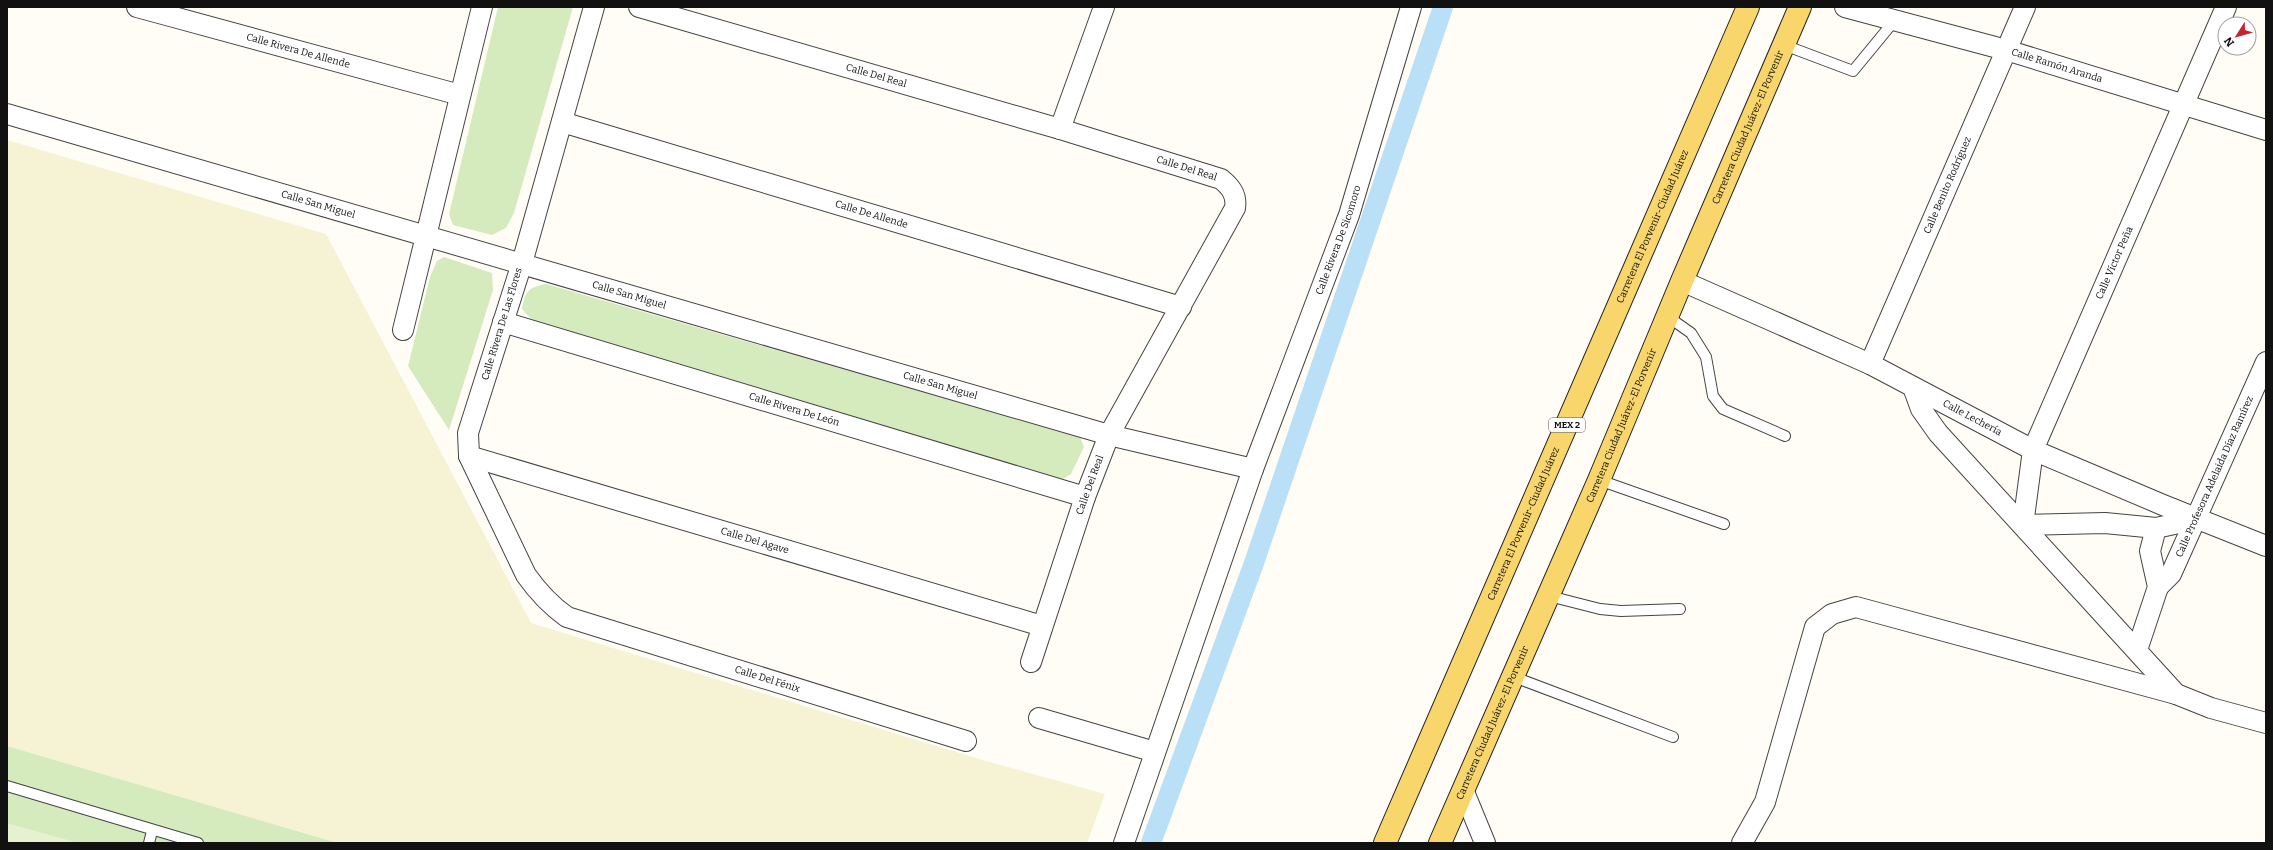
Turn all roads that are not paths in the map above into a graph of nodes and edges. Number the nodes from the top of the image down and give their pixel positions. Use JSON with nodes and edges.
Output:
{"nodes":[{"id":1,"x":137,"y":7,"type":"edge"},
{"id":2,"x":482,"y":7,"type":"edge"},
{"id":3,"x":594,"y":7,"type":"edge"},
{"id":4,"x":639,"y":7,"type":"edge"},
{"id":5,"x":1104,"y":7,"type":"edge"},
{"id":6,"x":1411,"y":7,"type":"edge"},
{"id":7,"x":1748,"y":7,"type":"edge"},
{"id":8,"x":1800,"y":7,"type":"edge"},
{"id":9,"x":1845,"y":7,"type":"edge"},
{"id":10,"x":2025,"y":7,"type":"edge"},
{"id":11,"x":2226,"y":7,"type":"edge"},
{"id":12,"x":1895,"y":20,"type":"junction"},
{"id":13,"x":1784,"y":45,"type":"junction"},
{"id":14,"x":2006,"y":50,"type":"junction"},
{"id":15,"x":460,"y":95,"type":"junction"},
{"id":16,"x":2184,"y":106,"type":"junction"},
{"id":17,"x":7,"y":114,"type":"edge"},
{"id":18,"x":562,"y":122,"type":"junction"},
{"id":19,"x":1060,"y":128,"type":"junction"},
{"id":20,"x":2266,"y":130,"type":"edge"},
{"id":21,"x":425,"y":237,"type":"junction"},
{"id":22,"x":522,"y":262,"type":"junction"},
{"id":23,"x":1682,"y":281,"type":"junction"},
{"id":24,"x":1181,"y":307,"type":"junction"},
{"id":25,"x":1667,"y":316,"type":"junction"},
{"id":26,"x":503,"y":322,"type":"junction"},
{"id":27,"x":403,"y":330,"type":"dead end"},
{"id":28,"x":2266,"y":362,"type":"edge"},
{"id":29,"x":1870,"y":364,"type":"junction"},
{"id":30,"x":1913,"y":388,"type":"junction"},
{"id":31,"x":1109,"y":435,"type":"junction"},
{"id":32,"x":1785,"y":436,"type":"dead end"},
{"id":33,"x":2033,"y":450,"type":"junction"},
{"id":34,"x":469,"y":456,"type":"junction"},
{"id":35,"x":1253,"y":469,"type":"junction"},
{"id":36,"x":1599,"y":480,"type":"junction"},
{"id":37,"x":1085,"y":497,"type":"junction"},
{"id":38,"x":2197,"y":518,"type":"junction"},
{"id":39,"x":1724,"y":524,"type":"dead end"},
{"id":40,"x":2023,"y":525,"type":"junction"},
{"id":41,"x":2156,"y":528,"type":"junction"},
{"id":42,"x":2266,"y":546,"type":"edge"},
{"id":43,"x":2158,"y":587,"type":"junction"},
{"id":44,"x":1549,"y":596,"type":"junction"},
{"id":45,"x":1680,"y":609,"type":"dead end"},
{"id":46,"x":567,"y":618,"type":"joint"},
{"id":47,"x":1042,"y":626,"type":"junction"},
{"id":48,"x":2137,"y":650,"type":"junction"},
{"id":49,"x":1032,"y":662,"type":"dead end"},
{"id":50,"x":1514,"y":676,"type":"junction"},
{"id":51,"x":2176,"y":694,"type":"junction"},
{"id":52,"x":1039,"y":718,"type":"dead end"},
{"id":53,"x":2266,"y":723,"type":"edge"},
{"id":54,"x":1672,"y":737,"type":"dead end"},
{"id":55,"x":966,"y":741,"type":"dead end"},
{"id":56,"x":1155,"y":752,"type":"junction"},
{"id":57,"x":7,"y":786,"type":"edge"},
{"id":58,"x":1464,"y":792,"type":"junction"},
{"id":59,"x":152,"y":831,"type":"junction"},
{"id":60,"x":149,"y":843,"type":"edge"},
{"id":61,"x":198,"y":843,"type":"edge"},
{"id":62,"x":1124,"y":843,"type":"edge"},
{"id":63,"x":1385,"y":843,"type":"edge"},
{"id":64,"x":1440,"y":843,"type":"edge"},
{"id":65,"x":1485,"y":843,"type":"edge"},
{"id":66,"x":1742,"y":843,"type":"edge"}],
"edges":[{"from":1,"to":15,"type":"street","name":"Calle Rivera De Allende"},
{"from":2,"to":15,"type":"street"},
{"from":3,"to":18,"type":"street","name":"Calle Rivera De Las Flores"},
{"from":4,"to":19,"type":"street","name":"Calle Del Real"},
{"from":5,"to":19,"type":"street"},
{"from":6,"to":35,"type":"street","name":"Calle Rivera De Sicomoro"},
{"from":7,"to":63,"type":"main road","name":"Carretera El Porvenir-Ciudad Juárez","number":"MEX 2"},
{"from":8,"to":13,"type":"main road","name":"Carretera Ciudad Juárez-El Porvenir"},
{"from":9,"to":12,"type":"street","name":"Calle Ramón Aranda"},
{"from":10,"to":14,"type":"street","name":"Calle Benito Rodríguez"},
{"from":11,"to":16,"type":"street","name":"Calle Víctor Peña"},
{"from":12,"to":13,"type":"lane"},
{"from":12,"to":14,"type":"street","name":"Calle Ramón Aranda"},
{"from":13,"to":23,"type":"main road","name":"Carretera Ciudad Juárez-El Porvenir"},
{"from":14,"to":16,"type":"street","name":"Calle Ramón Aranda"},
{"from":14,"to":29,"type":"street","name":"Calle Benito Rodríguez"},
{"from":15,"to":21,"type":"street"},
{"from":16,"to":20,"type":"street","name":"Calle Ramón Aranda"},
{"from":16,"to":33,"type":"street","name":"Calle Víctor Peña"},
{"from":17,"to":21,"type":"street","name":"Calle San Miguel"},
{"from":18,"to":22,"type":"street","name":"Calle Rivera De Las Flores"},
{"from":18,"to":24,"type":"street","name":"Calle De Allende"},
{"from":19,"to":24,"type":"street","name":"Calle Del Real"},
{"from":21,"to":22,"type":"street","name":"Calle San Miguel"},
{"from":21,"to":27,"type":"street"},
{"from":22,"to":26,"type":"street","name":"Calle Rivera De Las Flores"},
{"from":22,"to":31,"type":"street","name":"Calle San Miguel"},
{"from":23,"to":25,"type":"main road","name":"Carretera Ciudad Juárez-El Porvenir"},
{"from":23,"to":29,"type":"street","name":"Calle Lechería"},
{"from":24,"to":31,"type":"street","name":"Calle Del Real"},
{"from":25,"to":32,"type":"lane"},
{"from":25,"to":36,"type":"main road","name":"Carretera Ciudad Juárez-El Porvenir"},
{"from":26,"to":34,"type":"street","name":"Calle Rivera De Las Flores"},
{"from":26,"to":37,"type":"street","name":"Calle Rivera De León"},
{"from":28,"to":38,"type":"street","name":"Calle Profesora Adelaida Díaz Ramírez"},
{"from":29,"to":30,"type":"street","name":"Calle Lechería"},
{"from":30,"to":33,"type":"street","name":"Calle Lechería"},
{"from":30,"to":40,"type":"street"},
{"from":31,"to":35,"type":"street","name":"Calle San Miguel"},
{"from":31,"to":37,"type":"street","name":"Calle Del Real"},
{"from":33,"to":38,"type":"street","name":"Calle Lechería"},
{"from":33,"to":40,"type":"street","name":"Calle Víctor Peña"},
{"from":34,"to":46,"type":"street","name":"Calle Rivera De Las Flores"},
{"from":34,"to":47,"type":"street","name":"Calle Del Agave"},
{"from":35,"to":56,"type":"street","name":"Calle Rivera De Sicomoro"},
{"from":36,"to":39,"type":"lane"},
{"from":36,"to":44,"type":"main road","name":"Carretera Ciudad Juárez-El Porvenir"},
{"from":37,"to":47,"type":"street","name":"Calle Del Real"},
{"from":38,"to":41,"type":"street"},
{"from":38,"to":42,"type":"street","name":"Calle Lechería"},
{"from":38,"to":43,"type":"street","name":"Calle Profesora Adelaida Díaz Ramírez"},
{"from":40,"to":41,"type":"street"},
{"from":40,"to":48,"type":"street"},
{"from":41,"to":43,"type":"street"},
{"from":43,"to":48,"type":"street"},
{"from":44,"to":45,"type":"lane"},
{"from":44,"to":50,"type":"main road","name":"Carretera Ciudad Juárez-El Porvenir"},
{"from":46,"to":55,"type":"street","name":"Calle Del Fénix"},
{"from":47,"to":49,"type":"street","name":"Calle Del Real"},
{"from":48,"to":51,"type":"street"},
{"from":50,"to":54,"type":"lane"},
{"from":50,"to":58,"type":"main road","name":"Carretera Ciudad Juárez-El Porvenir"},
{"from":51,"to":53,"type":"street"},
{"from":51,"to":66,"type":"street"},
{"from":52,"to":56,"type":"street"},
{"from":56,"to":62,"type":"street","name":"Calle Rivera De Sicomoro"},
{"from":57,"to":59,"type":"lane"},
{"from":58,"to":64,"type":"main road","name":"Carretera Ciudad Juárez-El Porvenir"},
{"from":58,"to":65,"type":"street"},
{"from":59,"to":60,"type":"lane"},
{"from":59,"to":61,"type":"lane"}]}
